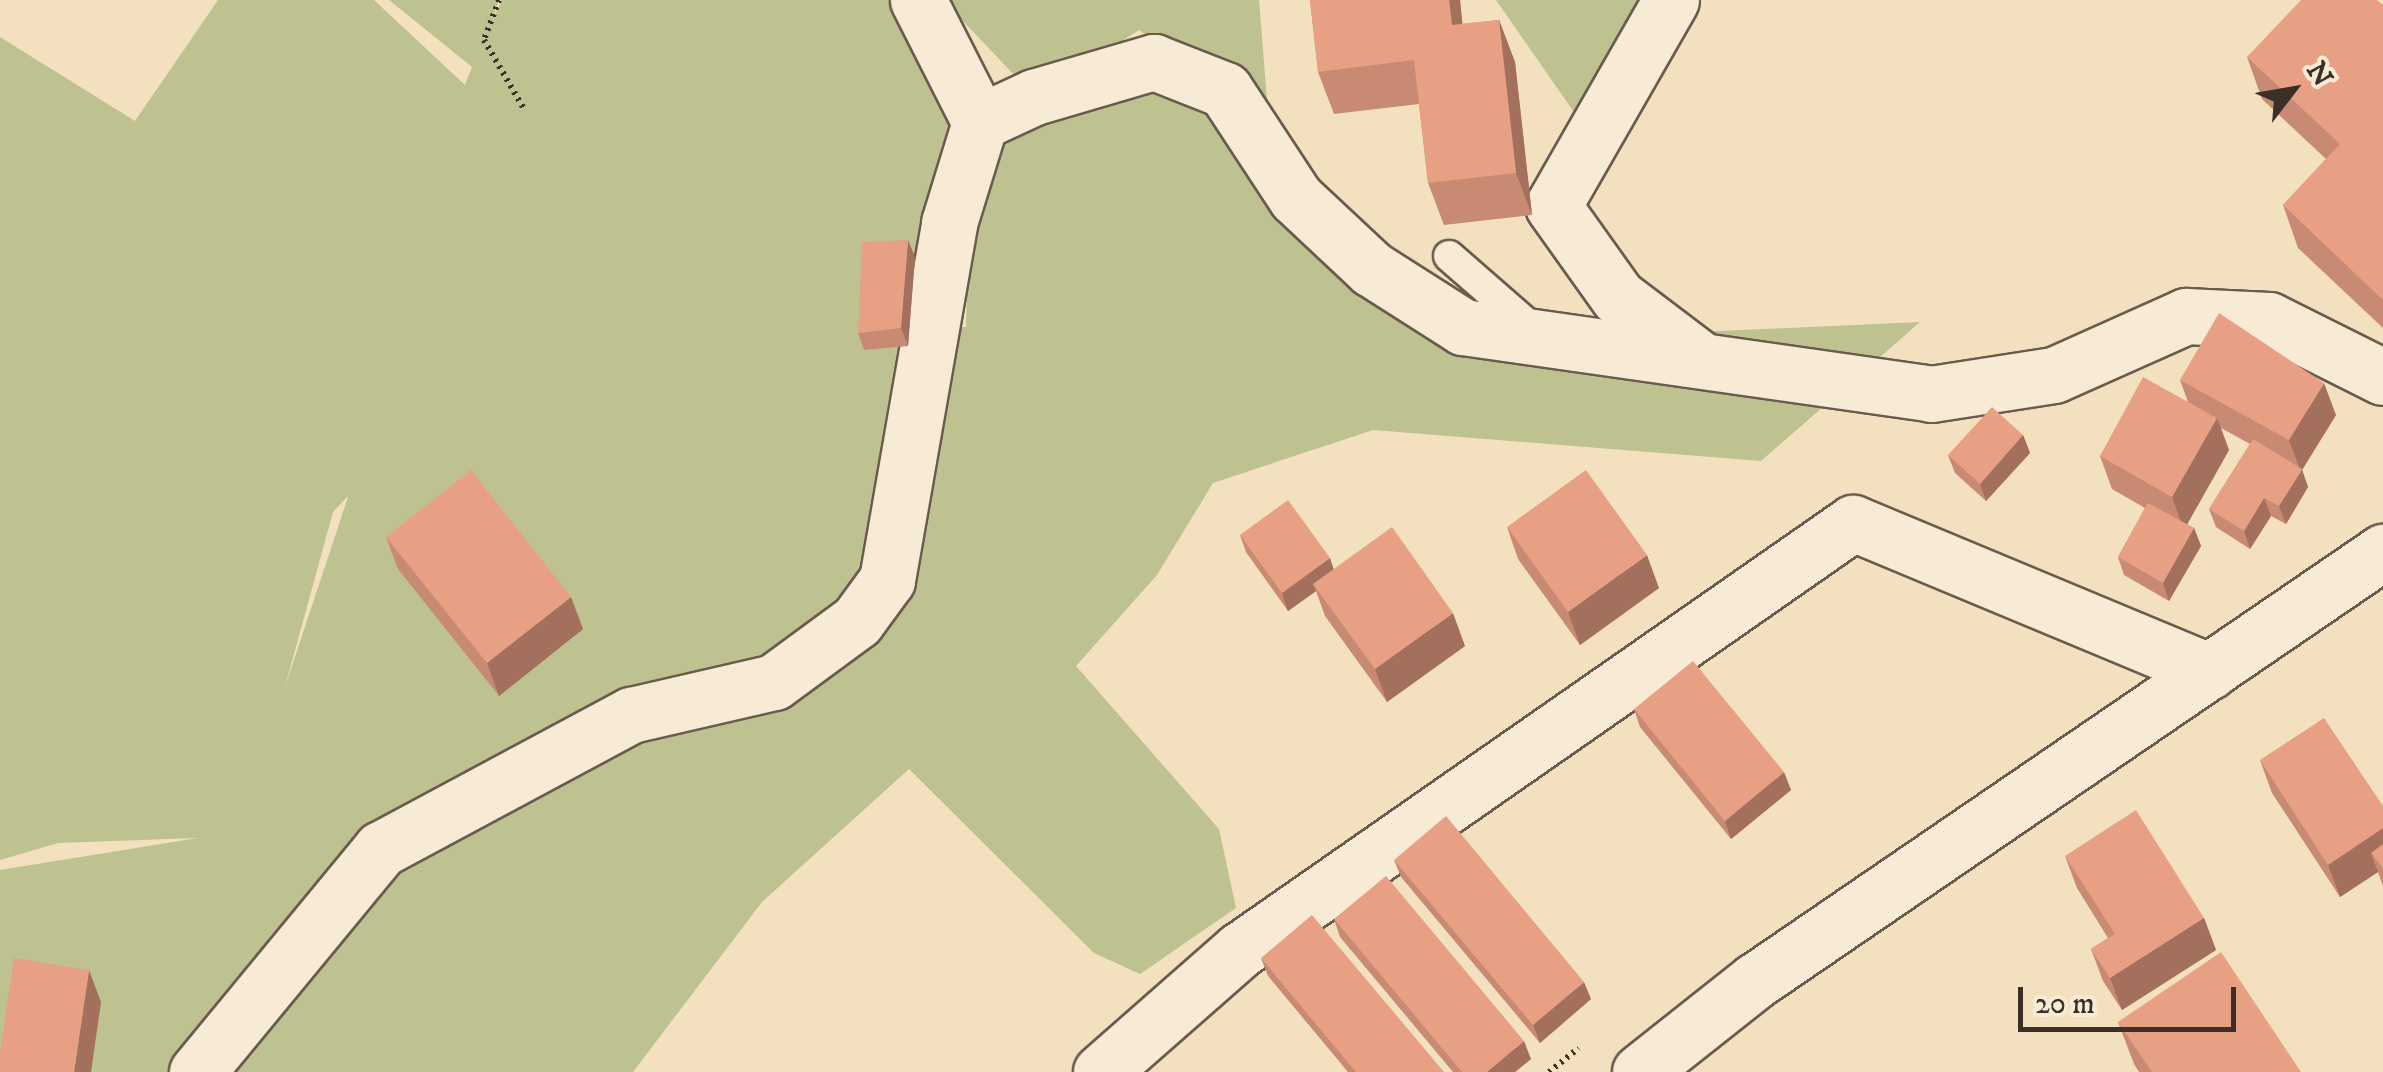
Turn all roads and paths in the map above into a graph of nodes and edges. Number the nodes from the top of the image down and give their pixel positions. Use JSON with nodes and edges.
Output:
{"nodes":[{"id":1,"x":500,"y":0,"type":"edge"},
{"id":2,"x":918,"y":0,"type":"edge"},
{"id":3,"x":1671,"y":0,"type":"edge"},
{"id":4,"x":524,"y":109,"type":"dead end"},
{"id":5,"x":980,"y":122,"type":"junction"},
{"id":6,"x":1448,"y":256,"type":"dead end"},
{"id":7,"x":1545,"y":340,"type":"junction"},
{"id":8,"x":1704,"y":362,"type":"junction"},
{"id":9,"x":2383,"y":377,"type":"edge"},
{"id":10,"x":2383,"y":552,"type":"edge"},
{"id":11,"x":2208,"y":671,"type":"junction"},
{"id":12,"x":198,"y":1072,"type":"edge"},
{"id":13,"x":1101,"y":1072,"type":"edge"},
{"id":14,"x":1640,"y":1072,"type":"edge"}],
"edges":[{"from":1,"to":4,"type":"path"},
{"from":2,"to":5,"type":"street"},
{"from":3,"to":8,"type":"street"},
{"from":5,"to":7,"type":"street"},
{"from":5,"to":12,"type":"street"},
{"from":6,"to":7,"type":"lane"},
{"from":7,"to":8,"type":"street"},
{"from":8,"to":9,"type":"street"},
{"from":10,"to":11,"type":"street"},
{"from":11,"to":13,"type":"street"},
{"from":11,"to":14,"type":"street"}]}
